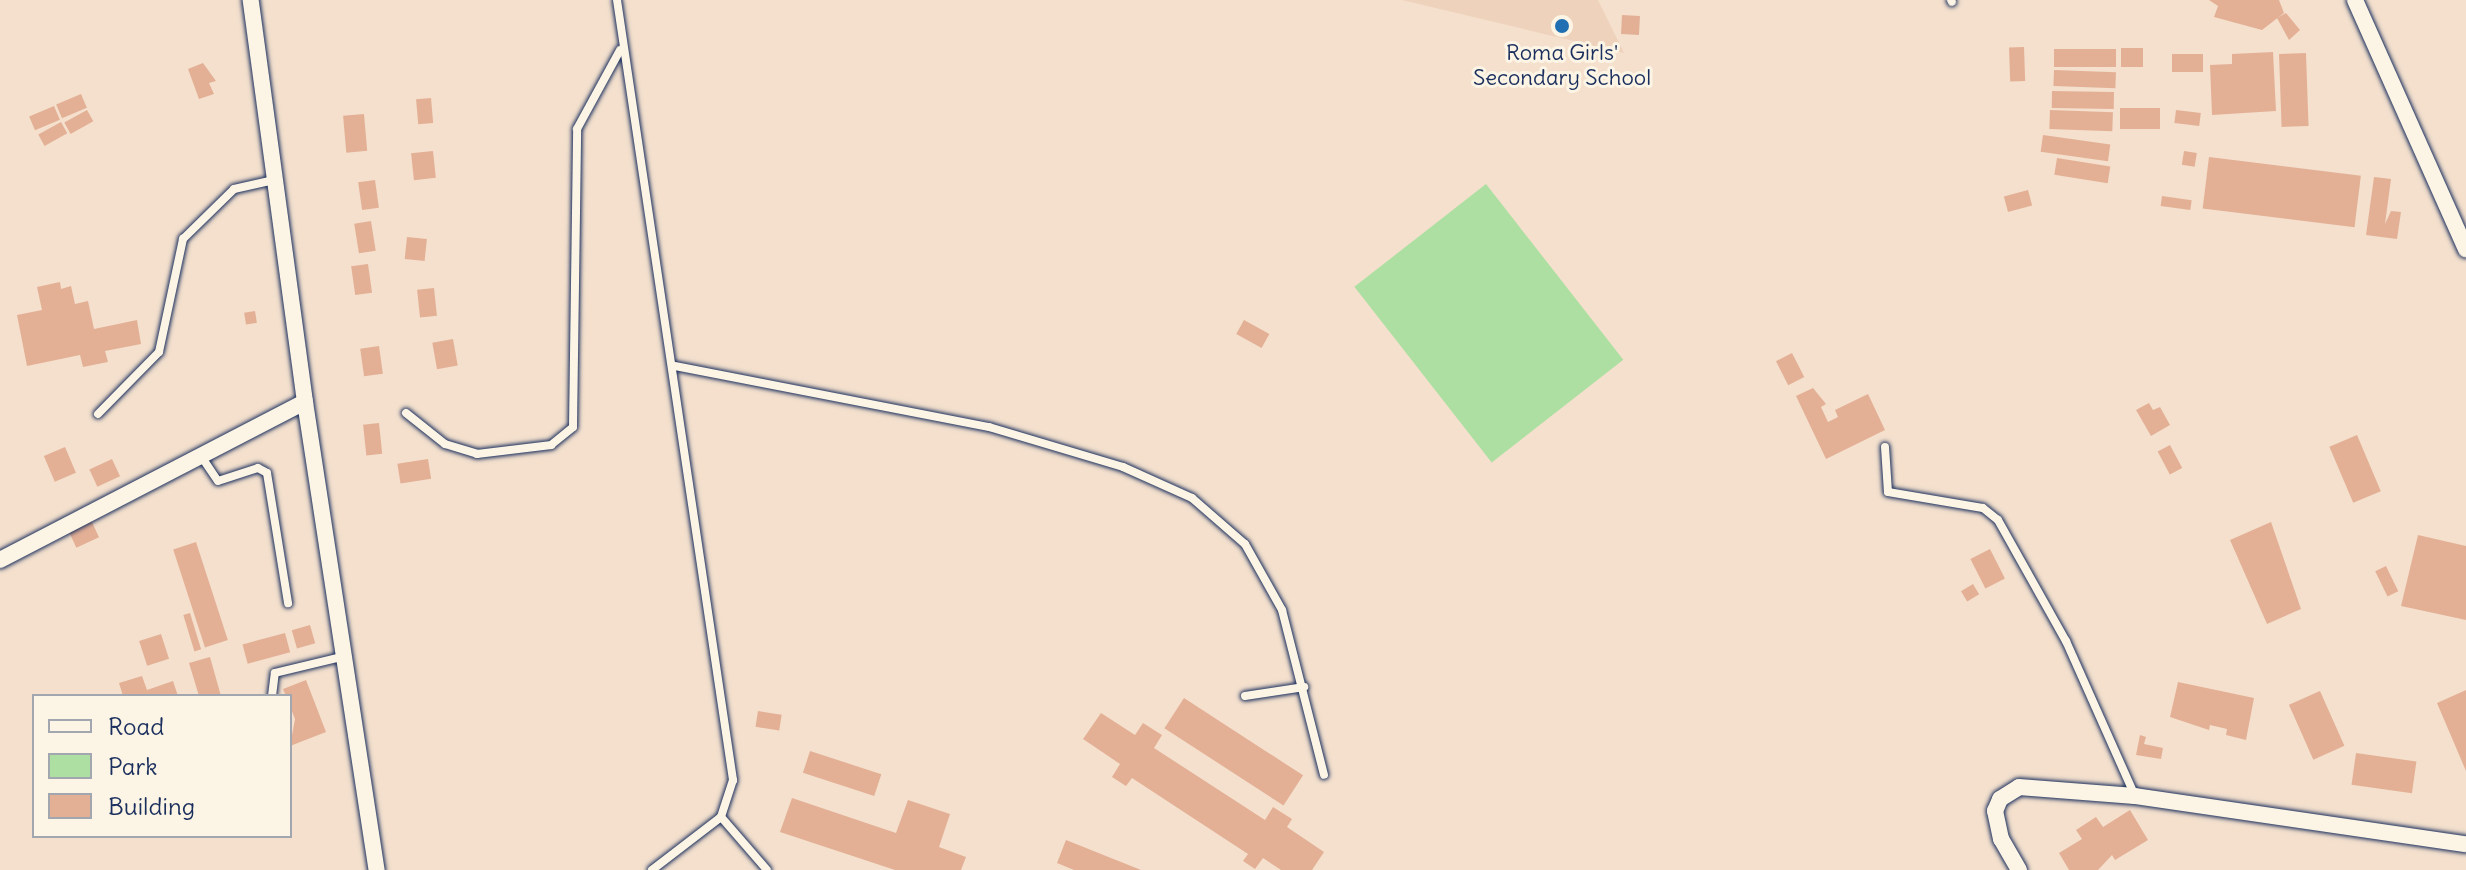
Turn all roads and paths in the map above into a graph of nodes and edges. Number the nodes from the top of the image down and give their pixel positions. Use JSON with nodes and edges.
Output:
{"nodes":[{"id":1,"x":251,"y":0,"type":"edge"},
{"id":2,"x":617,"y":0,"type":"edge"},
{"id":3,"x":2355,"y":0,"type":"edge"},
{"id":4,"x":621,"y":50,"type":"junction"},
{"id":5,"x":274,"y":180,"type":"junction"},
{"id":6,"x":2466,"y":249,"type":"edge"},
{"id":7,"x":675,"y":366,"type":"junction"},
{"id":8,"x":305,"y":402,"type":"junction"},
{"id":9,"x":406,"y":413,"type":"dead end"},
{"id":10,"x":98,"y":414,"type":"dead end"},
{"id":11,"x":1885,"y":447,"type":"dead end"},
{"id":12,"x":201,"y":455,"type":"junction"},
{"id":13,"x":0,"y":560,"type":"edge"},
{"id":14,"x":288,"y":603,"type":"dead end"},
{"id":15,"x":341,"y":657,"type":"junction"},
{"id":16,"x":1304,"y":687,"type":"junction"},
{"id":17,"x":272,"y":694,"type":"edge"},
{"id":18,"x":1245,"y":696,"type":"dead end"},
{"id":19,"x":1324,"y":775,"type":"dead end"},
{"id":20,"x":2135,"y":796,"type":"junction"},
{"id":21,"x":721,"y":817,"type":"junction"},
{"id":22,"x":2466,"y":844,"type":"edge"},
{"id":23,"x":377,"y":870,"type":"edge"},
{"id":24,"x":652,"y":870,"type":"edge"},
{"id":25,"x":767,"y":870,"type":"edge"},
{"id":26,"x":2019,"y":870,"type":"edge"}],
"edges":[{"from":1,"to":5,"type":"street"},
{"from":2,"to":4,"type":"lane"},
{"from":3,"to":6,"type":"street"},
{"from":4,"to":7,"type":"lane"},
{"from":4,"to":9,"type":"lane"},
{"from":5,"to":8,"type":"street"},
{"from":5,"to":10,"type":"lane"},
{"from":7,"to":16,"type":"lane"},
{"from":7,"to":21,"type":"lane"},
{"from":8,"to":12,"type":"street"},
{"from":8,"to":15,"type":"street"},
{"from":11,"to":20,"type":"lane"},
{"from":12,"to":13,"type":"street"},
{"from":12,"to":14,"type":"lane"},
{"from":15,"to":17,"type":"lane"},
{"from":15,"to":23,"type":"street"},
{"from":16,"to":18,"type":"lane"},
{"from":16,"to":19,"type":"lane"},
{"from":20,"to":22,"type":"street"},
{"from":20,"to":26,"type":"street"},
{"from":21,"to":24,"type":"lane"},
{"from":21,"to":25,"type":"lane"}]}
